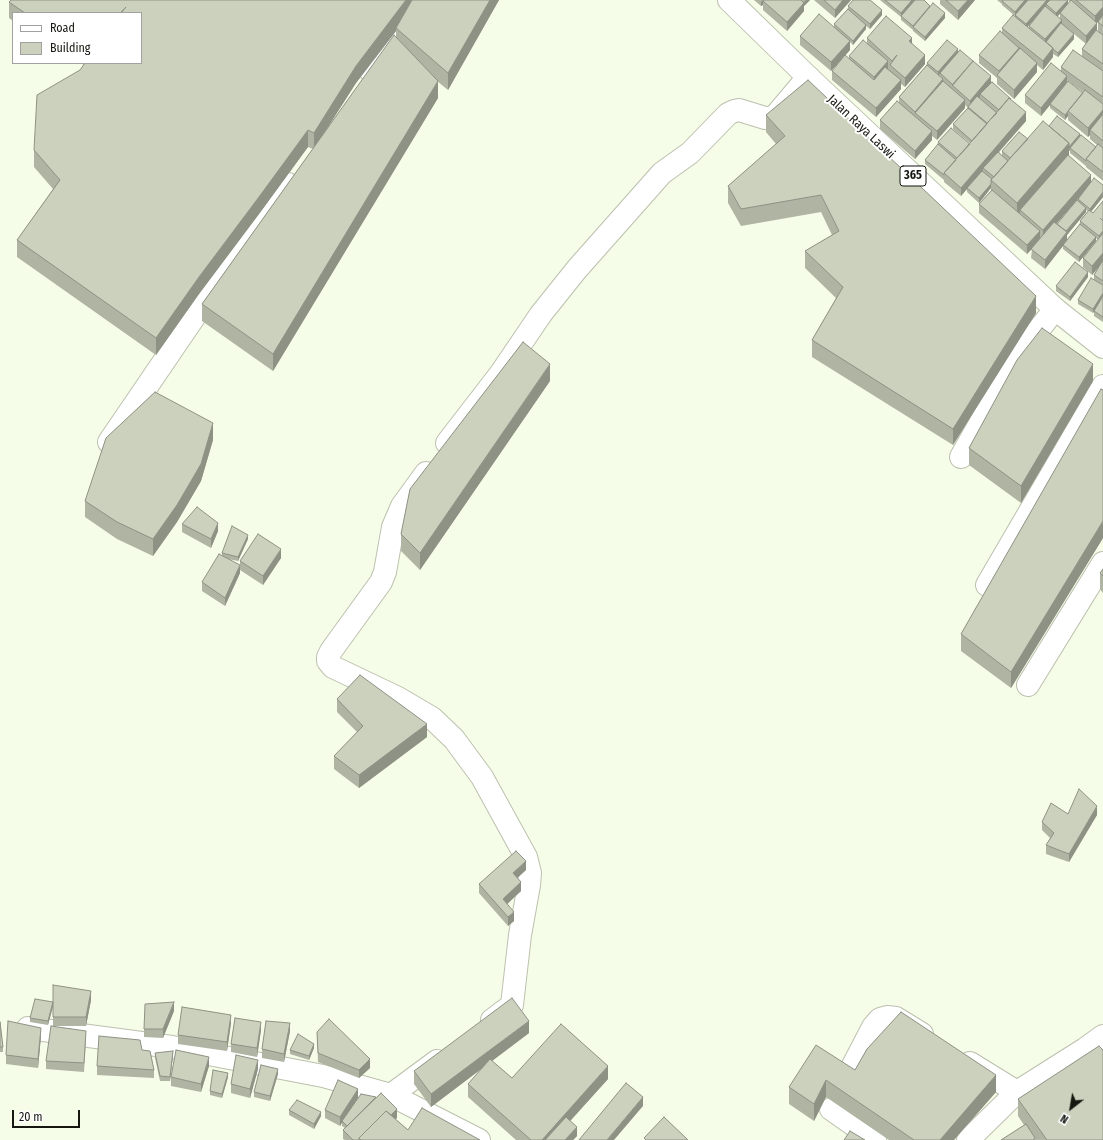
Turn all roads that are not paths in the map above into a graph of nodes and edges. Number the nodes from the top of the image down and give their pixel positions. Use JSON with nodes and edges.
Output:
{"nodes":[{"id":1,"x":418,"y":0,"type":"edge"},
{"id":2,"x":729,"y":0,"type":"edge"},
{"id":3,"x":808,"y":77,"type":"junction"},
{"id":4,"x":360,"y":84,"type":"edge"},
{"id":5,"x":300,"y":168,"type":"edge"},
{"id":6,"x":1055,"y":309,"type":"junction"},
{"id":7,"x":1103,"y":347,"type":"edge"},
{"id":8,"x":1103,"y":386,"type":"edge"},
{"id":9,"x":109,"y":442,"type":"edge"},
{"id":10,"x":961,"y":457,"type":"dead end"},
{"id":11,"x":1103,"y":563,"type":"edge"},
{"id":12,"x":987,"y":585,"type":"edge"},
{"id":13,"x":1028,"y":685,"type":"dead end"},
{"id":14,"x":28,"y":1028,"type":"edge"},
{"id":15,"x":474,"y":1033,"type":"edge"},
{"id":16,"x":1102,"y":1038,"type":"edge"},
{"id":17,"x":937,"y":1042,"type":"edge"},
{"id":18,"x":455,"y":1048,"type":"edge"},
{"id":19,"x":957,"y":1055,"type":"edge"},
{"id":20,"x":849,"y":1073,"type":"edge"},
{"id":21,"x":1017,"y":1092,"type":"junction"},
{"id":22,"x":391,"y":1096,"type":"junction"},
{"id":23,"x":831,"y":1109,"type":"dead end"},
{"id":24,"x":479,"y":1140,"type":"edge"},
{"id":25,"x":875,"y":1140,"type":"edge"},
{"id":26,"x":968,"y":1140,"type":"edge"}],
"edges":[{"from":1,"to":4,"type":"street"},
{"from":2,"to":3,"type":"street","name":"Jalan Raya Laswi","number":"365"},
{"from":3,"to":6,"type":"street","name":"Jalan Raya Laswi","number":"365"},
{"from":3,"to":15,"type":"street"},
{"from":5,"to":9,"type":"street"},
{"from":6,"to":7,"type":"street","name":"Jalan Raya Laswi","number":"365"},
{"from":6,"to":10,"type":"street"},
{"from":8,"to":12,"type":"street"},
{"from":11,"to":13,"type":"street"},
{"from":14,"to":22,"type":"street"},
{"from":16,"to":21,"type":"street"},
{"from":17,"to":20,"type":"street"},
{"from":18,"to":22,"type":"street"},
{"from":19,"to":21,"type":"street"},
{"from":21,"to":26,"type":"street"},
{"from":22,"to":24,"type":"street"},
{"from":23,"to":25,"type":"street"}]}
